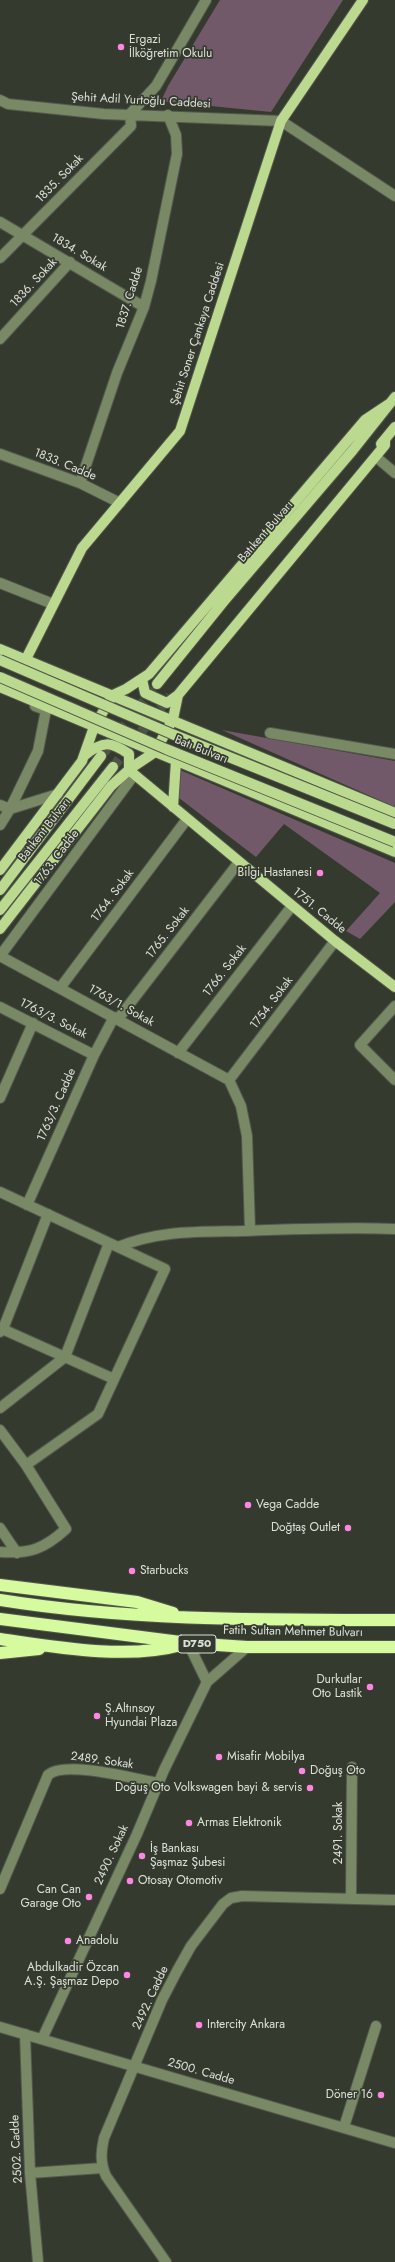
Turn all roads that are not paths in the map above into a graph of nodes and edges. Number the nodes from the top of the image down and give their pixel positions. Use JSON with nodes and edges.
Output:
{"nodes":[{"id":1,"x":206,"y":0,"type":"edge"},
{"id":2,"x":363,"y":0,"type":"edge"},
{"id":3,"x":0,"y":100,"type":"edge"},
{"id":4,"x":130,"y":114,"type":"junction"},
{"id":5,"x":168,"y":115,"type":"junction"},
{"id":6,"x":281,"y":122,"type":"junction"},
{"id":7,"x":395,"y":196,"type":"edge"},
{"id":8,"x":0,"y":222,"type":"edge"},
{"id":9,"x":24,"y":235,"type":"junction"},
{"id":10,"x":0,"y":258,"type":"edge"},
{"id":11,"x":70,"y":262,"type":"junction"},
{"id":12,"x":144,"y":306,"type":"junction"},
{"id":13,"x":0,"y":338,"type":"edge"},
{"id":14,"x":392,"y":400,"type":"edge"},
{"id":15,"x":395,"y":427,"type":"edge"},
{"id":16,"x":385,"y":439,"type":"junction"},
{"id":17,"x":0,"y":454,"type":"edge"},
{"id":18,"x":376,"y":458,"type":"junction"},
{"id":19,"x":395,"y":473,"type":"edge"},
{"id":20,"x":80,"y":483,"type":"junction"},
{"id":21,"x":120,"y":502,"type":"junction"},
{"id":22,"x":0,"y":583,"type":"edge"},
{"id":23,"x":53,"y":604,"type":"junction"},
{"id":24,"x":0,"y":649,"type":"edge"},
{"id":25,"x":26,"y":659,"type":"junction"},
{"id":26,"x":0,"y":660,"type":"edge"},
{"id":27,"x":0,"y":677,"type":"edge"},
{"id":28,"x":142,"y":679,"type":"junction"},
{"id":29,"x":157,"y":684,"type":"tunnel mouth"},
{"id":30,"x":0,"y":687,"type":"edge"},
{"id":31,"x":0,"y":691,"type":"edge"},
{"id":32,"x":113,"y":695,"type":"junction"},
{"id":33,"x":175,"y":695,"type":"junction"},
{"id":34,"x":173,"y":719,"type":"junction"},
{"id":35,"x":94,"y":727,"type":"junction"},
{"id":36,"x":270,"y":733,"type":"dead end"},
{"id":37,"x":155,"y":752,"type":"junction"},
{"id":38,"x":395,"y":754,"type":"edge"},
{"id":39,"x":85,"y":755,"type":"junction"},
{"id":40,"x":101,"y":756,"type":"tunnel mouth"},
{"id":41,"x":176,"y":761,"type":"junction"},
{"id":42,"x":113,"y":767,"type":"tunnel mouth"},
{"id":43,"x":131,"y":773,"type":"junction"},
{"id":44,"x":58,"y":794,"type":"junction"},
{"id":45,"x":0,"y":805,"type":"edge"},
{"id":46,"x":173,"y":807,"type":"junction"},
{"id":47,"x":10,"y":809,"type":"junction"},
{"id":48,"x":395,"y":813,"type":"edge"},
{"id":49,"x":187,"y":819,"type":"junction"},
{"id":50,"x":395,"y":824,"type":"edge"},
{"id":51,"x":0,"y":825,"type":"edge"},
{"id":52,"x":395,"y":842,"type":"edge"},
{"id":53,"x":395,"y":852,"type":"edge"},
{"id":54,"x":239,"y":862,"type":"junction"},
{"id":55,"x":0,"y":870,"type":"edge"},
{"id":56,"x":0,"y":890,"type":"edge"},
{"id":57,"x":292,"y":906,"type":"junction"},
{"id":58,"x":0,"y":910,"type":"edge"},
{"id":59,"x":0,"y":929,"type":"edge"},
{"id":60,"x":335,"y":942,"type":"junction"},
{"id":61,"x":0,"y":956,"type":"edge"},
{"id":62,"x":395,"y":987,"type":"edge"},
{"id":63,"x":60,"y":988,"type":"junction"},
{"id":64,"x":395,"y":1006,"type":"edge"},
{"id":65,"x":0,"y":1007,"type":"edge"},
{"id":66,"x":116,"y":1018,"type":"junction"},
{"id":67,"x":33,"y":1023,"type":"junction"},
{"id":68,"x":178,"y":1053,"type":"junction"},
{"id":69,"x":94,"y":1055,"type":"junction"},
{"id":70,"x":229,"y":1080,"type":"junction"},
{"id":71,"x":395,"y":1080,"type":"edge"},
{"id":72,"x":0,"y":1098,"type":"edge"},
{"id":73,"x":0,"y":1192,"type":"edge"},
{"id":74,"x":27,"y":1205,"type":"junction"},
{"id":75,"x":48,"y":1214,"type":"junction"},
{"id":76,"x":395,"y":1229,"type":"edge"},
{"id":77,"x":250,"y":1230,"type":"junction"},
{"id":78,"x":114,"y":1245,"type":"junction"},
{"id":79,"x":1,"y":1330,"type":"edge"},
{"id":80,"x":65,"y":1357,"type":"junction"},
{"id":81,"x":114,"y":1380,"type":"junction"},
{"id":82,"x":0,"y":1408,"type":"edge"},
{"id":83,"x":0,"y":1430,"type":"edge"},
{"id":84,"x":26,"y":1466,"type":"junction"},
{"id":85,"x":0,"y":1528,"type":"edge"},
{"id":86,"x":0,"y":1552,"type":"edge"},
{"id":87,"x":17,"y":1553,"type":"junction"},
{"id":88,"x":0,"y":1585,"type":"edge"},
{"id":89,"x":0,"y":1600,"type":"edge"},
{"id":90,"x":188,"y":1618,"type":"junction"},
{"id":91,"x":0,"y":1619,"type":"edge"},
{"id":92,"x":395,"y":1620,"type":"edge"},
{"id":93,"x":0,"y":1638,"type":"edge"},
{"id":94,"x":188,"y":1643,"type":"junction"},
{"id":95,"x":247,"y":1647,"type":"junction"},
{"id":96,"x":395,"y":1647,"type":"edge"},
{"id":97,"x":59,"y":1648,"type":"junction"},
{"id":98,"x":0,"y":1653,"type":"edge"},
{"id":99,"x":207,"y":1682,"type":"junction"},
{"id":100,"x":352,"y":1767,"type":"dead end"},
{"id":101,"x":158,"y":1783,"type":"junction"},
{"id":102,"x":0,"y":1889,"type":"edge"},
{"id":103,"x":351,"y":1899,"type":"junction"},
{"id":104,"x":395,"y":1900,"type":"edge"},
{"id":105,"x":376,"y":2026,"type":"dead end"},
{"id":106,"x":0,"y":2027,"type":"edge"},
{"id":107,"x":25,"y":2034,"type":"junction"},
{"id":108,"x":42,"y":2039,"type":"junction"},
{"id":109,"x":135,"y":2066,"type":"junction"},
{"id":110,"x":344,"y":2127,"type":"junction"},
{"id":111,"x":395,"y":2143,"type":"edge"},
{"id":112,"x":102,"y":2168,"type":"junction"},
{"id":113,"x":30,"y":2173,"type":"junction"},
{"id":114,"x":38,"y":2262,"type":"edge"},
{"id":115,"x":166,"y":2262,"type":"edge"}],
"edges":[{"from":1,"to":4,"type":"street"},
{"from":2,"to":6,"type":"main road","name":"Şehit Soner Çankaya Caddesi"},
{"from":3,"to":4,"type":"street","name":"Şehit Adil Yurtoğlu Caddesi"},
{"from":4,"to":5,"type":"street","name":"Şehit Adil Yurtoğlu Caddesi"},
{"from":4,"to":9,"type":"street","name":"1835. Sokak"},
{"from":5,"to":6,"type":"street","name":"Şehit Adil Yurtoğlu Caddesi"},
{"from":5,"to":12,"type":"street","name":"1837. Cadde"},
{"from":6,"to":7,"type":"street"},
{"from":6,"to":21,"type":"main road","name":"Şehit Soner Çankaya Caddesi"},
{"from":8,"to":9,"type":"street","name":"1834. Sokak"},
{"from":9,"to":10,"type":"street","name":"1835. Sokak"},
{"from":9,"to":11,"type":"street","name":"1834. Sokak"},
{"from":11,"to":12,"type":"street","name":"1834. Sokak"},
{"from":11,"to":13,"type":"street","name":"1836. Sokak"},
{"from":12,"to":20,"type":"street","name":"1837. Cadde"},
{"from":14,"to":28,"type":"main road"},
{"from":14,"to":29,"type":"main road","name":"Batıkent Bulvarı"},
{"from":15,"to":16,"type":"main road"},
{"from":16,"to":18,"type":"main road"},
{"from":16,"to":33,"type":"main road"},
{"from":17,"to":20,"type":"street","name":"1833. Cadde"},
{"from":18,"to":19,"type":"street"},
{"from":18,"to":33,"type":"main road"},
{"from":20,"to":21,"type":"street","name":"1833. Cadde"},
{"from":21,"to":23,"type":"main road","name":"Şehit Soner Çankaya Caddesi"},
{"from":22,"to":23,"type":"street"},
{"from":23,"to":25,"type":"main road","name":"Şehit Soner Çankaya Caddesi"},
{"from":24,"to":25,"type":"main road"},
{"from":25,"to":32,"type":"main road"},
{"from":26,"to":50,"type":"main road","name":"Batı Bulvarı","bridge":true},
{"from":27,"to":52,"type":"main road","name":"Batı Bulvarı","bridge":true},
{"from":28,"to":32,"type":"main road"},
{"from":28,"to":33,"type":"main road"},
{"from":30,"to":35,"type":"main road"},
{"from":31,"to":47,"type":"street"},
{"from":32,"to":34,"type":"main road"},
{"from":32,"to":35,"type":"main road"},
{"from":33,"to":34,"type":"main road"},
{"from":34,"to":37,"type":"main road"},
{"from":34,"to":48,"type":"main road"},
{"from":35,"to":37,"type":"main road"},
{"from":35,"to":39,"type":"main road"},
{"from":36,"to":38,"type":"street"},
{"from":37,"to":41,"type":"main road"},
{"from":37,"to":43,"type":"main road"},
{"from":39,"to":43,"type":"main road"},
{"from":39,"to":44,"type":"main road"},
{"from":40,"to":56,"type":"main road","name":"Batıkent Bulvarı"},
{"from":41,"to":46,"type":"main road"},
{"from":41,"to":53,"type":"main road"},
{"from":42,"to":58,"type":"main road","name":"Batıkent Bulvarı"},
{"from":43,"to":46,"type":"main road","name":"1751. Cadde"},
{"from":43,"to":59,"type":"main road"},
{"from":43,"to":61,"type":"street","name":"1763. Cadde"},
{"from":44,"to":47,"type":"street"},
{"from":44,"to":55,"type":"main road"},
{"from":45,"to":47,"type":"street"},
{"from":46,"to":49,"type":"main road","name":"1751. Cadde"},
{"from":47,"to":51,"type":"street"},
{"from":49,"to":54,"type":"main road","name":"1751. Cadde"},
{"from":49,"to":63,"type":"street","name":"1764. Sokak"},
{"from":54,"to":57,"type":"main road","name":"1751. Cadde"},
{"from":54,"to":66,"type":"street","name":"1765. Sokak"},
{"from":57,"to":60,"type":"main road","name":"1751. Cadde"},
{"from":57,"to":68,"type":"street","name":"1766. Sokak"},
{"from":60,"to":62,"type":"main road","name":"1751. Cadde"},
{"from":60,"to":70,"type":"street","name":"1754. Sokak"},
{"from":61,"to":63,"type":"street","name":"1763/1. Sokak"},
{"from":63,"to":66,"type":"street","name":"1763/1. Sokak"},
{"from":64,"to":71,"type":"street"},
{"from":65,"to":67,"type":"street","name":"1763/3. Sokak"},
{"from":66,"to":68,"type":"street","name":"1763/1. Sokak"},
{"from":66,"to":69,"type":"street","name":"1763/3. Cadde"},
{"from":67,"to":69,"type":"street","name":"1763/3. Sokak"},
{"from":67,"to":72,"type":"street"},
{"from":68,"to":70,"type":"street","name":"1763/1. Sokak"},
{"from":69,"to":74,"type":"street","name":"1763/3. Cadde"},
{"from":70,"to":77,"type":"street"},
{"from":73,"to":74,"type":"street"},
{"from":74,"to":75,"type":"street"},
{"from":75,"to":78,"type":"street"},
{"from":75,"to":79,"type":"street"},
{"from":76,"to":77,"type":"street"},
{"from":77,"to":78,"type":"street"},
{"from":78,"to":80,"type":"street"},
{"from":78,"to":81,"type":"street"},
{"from":79,"to":80,"type":"street"},
{"from":80,"to":81,"type":"street"},
{"from":80,"to":82,"type":"street"},
{"from":81,"to":84,"type":"street"},
{"from":83,"to":84,"type":"street"},
{"from":84,"to":87,"type":"street"},
{"from":85,"to":87,"type":"street"},
{"from":86,"to":87,"type":"street"},
{"from":88,"to":90,"type":"highway"},
{"from":89,"to":90,"type":"highway","name":"Fatih Sultan Mehmet Bulvarı","number":"D750"},
{"from":90,"to":92,"type":"highway","name":"Fatih Sultan Mehmet Bulvarı","number":"D750"},
{"from":91,"to":94,"type":"highway","name":"Fatih Sultan Mehmet Bulvarı","number":"D750"},
{"from":93,"to":97,"type":"highway","number":"D750"},
{"from":94,"to":95,"type":"highway","name":"Fatih Sultan Mehmet Bulvarı","number":"D750"},
{"from":94,"to":97,"type":"highway","number":"D750"},
{"from":94,"to":99,"type":"street"},
{"from":95,"to":96,"type":"highway","name":"Fatih Sultan Mehmet Bulvarı","number":"D750"},
{"from":95,"to":99,"type":"street","name":"2490. Sokak"},
{"from":97,"to":98,"type":"highway"},
{"from":99,"to":101,"type":"street","name":"2490. Sokak"},
{"from":100,"to":103,"type":"street","name":"2491. Sokak"},
{"from":101,"to":102,"type":"street","name":"2489. Sokak"},
{"from":101,"to":108,"type":"street","name":"2490. Sokak"},
{"from":103,"to":104,"type":"street","name":"2492. Cadde"},
{"from":103,"to":109,"type":"street","name":"2492. Cadde"},
{"from":105,"to":110,"type":"street"},
{"from":106,"to":107,"type":"street","name":"2500. Cadde"},
{"from":107,"to":108,"type":"street","name":"2500. Cadde"},
{"from":107,"to":113,"type":"street","name":"2502. Cadde"},
{"from":108,"to":109,"type":"street","name":"2500. Cadde"},
{"from":109,"to":110,"type":"street","name":"2500. Cadde"},
{"from":109,"to":112,"type":"street","name":"2492. Cadde"},
{"from":110,"to":111,"type":"street","name":"2500. Cadde"},
{"from":112,"to":113,"type":"street"},
{"from":112,"to":115,"type":"street"},
{"from":113,"to":114,"type":"street","name":"2502. Cadde"}]}
